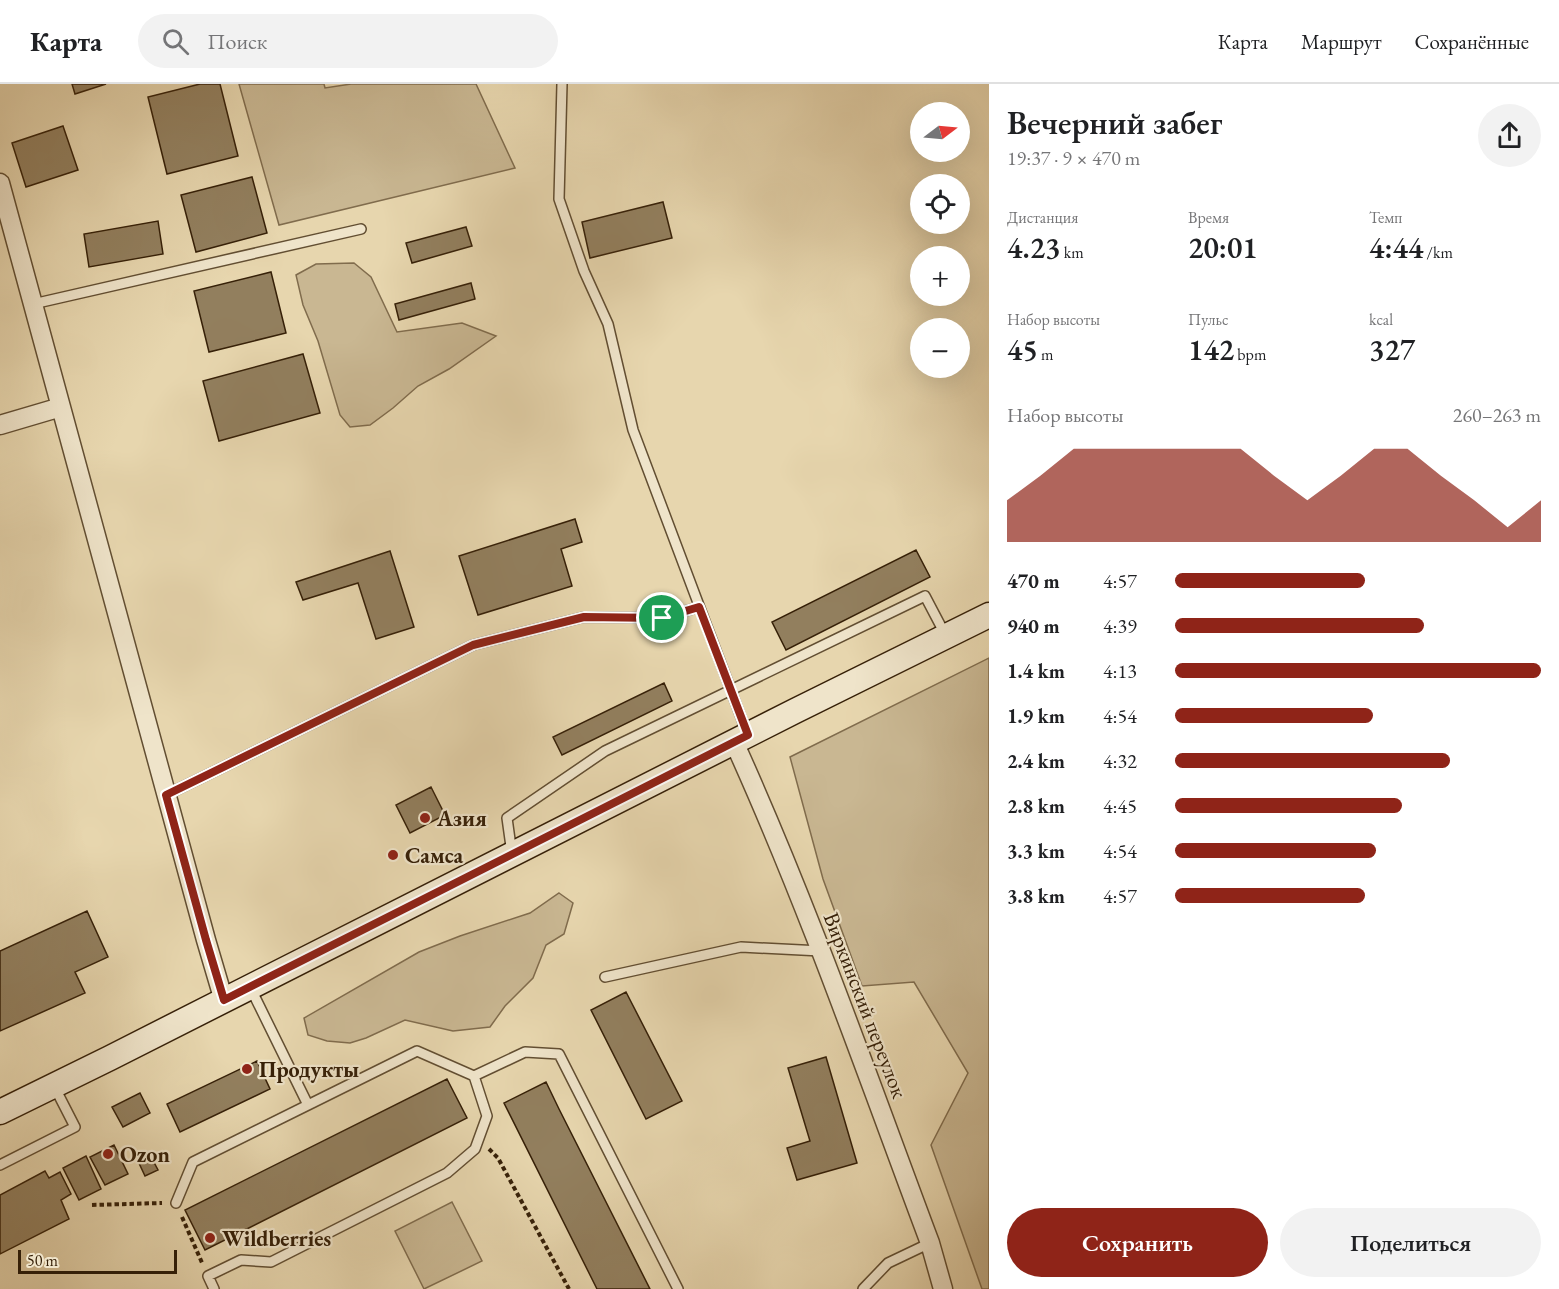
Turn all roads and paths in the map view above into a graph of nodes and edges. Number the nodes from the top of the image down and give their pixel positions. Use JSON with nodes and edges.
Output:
{"nodes":[{"id":1,"x":562,"y":84,"type":"edge"},
{"id":2,"x":0,"y":183,"type":"edge"},
{"id":3,"x":361,"y":229,"type":"dead end"},
{"id":4,"x":33,"y":304,"type":"junction"},
{"id":5,"x":61,"y":407,"type":"junction"},
{"id":6,"x":0,"y":424,"type":"edge"},
{"id":7,"x":699,"y":607,"type":"junction"},
{"id":8,"x":989,"y":615,"type":"edge"},
{"id":9,"x":946,"y":636,"type":"junction"},
{"id":10,"x":730,"y":690,"type":"junction"},
{"id":11,"x":741,"y":738,"type":"junction"},
{"id":12,"x":166,"y":795,"type":"junction"},
{"id":13,"x":512,"y":855,"type":"junction"},
{"id":14,"x":821,"y":951,"type":"junction"},
{"id":15,"x":605,"y":976,"type":"dead end"},
{"id":16,"x":250,"y":987,"type":"junction"},
{"id":17,"x":224,"y":1000,"type":"junction"},
{"id":18,"x":474,"y":1076,"type":"junction"},
{"id":19,"x":54,"y":1086,"type":"junction"},
{"id":20,"x":308,"y":1105,"type":"junction"},
{"id":21,"x":0,"y":1112,"type":"edge"},
{"id":22,"x":479,"y":1138,"type":"junction"},
{"id":23,"x":0,"y":1165,"type":"edge"},
{"id":24,"x":176,"y":1203,"type":"junction"},
{"id":25,"x":92,"y":1204,"type":"dead end"},
{"id":26,"x":930,"y":1243,"type":"junction"},
{"id":27,"x":208,"y":1276,"type":"junction"},
{"id":28,"x":214,"y":1289,"type":"edge"},
{"id":29,"x":569,"y":1289,"type":"edge"},
{"id":30,"x":678,"y":1289,"type":"edge"},
{"id":31,"x":863,"y":1289,"type":"edge"},
{"id":32,"x":943,"y":1289,"type":"edge"}],
"edges":[{"from":1,"to":7,"type":"lane"},
{"from":2,"to":4,"type":"street"},
{"from":3,"to":4,"type":"lane"},
{"from":4,"to":5,"type":"street"},
{"from":5,"to":6,"type":"street"},
{"from":5,"to":12,"type":"street"},
{"from":7,"to":10,"type":"lane"},
{"from":7,"to":12,"type":"lane"},
{"from":8,"to":9,"type":"main road"},
{"from":9,"to":10,"type":"lane"},
{"from":9,"to":11,"type":"main road"},
{"from":10,"to":11,"type":"lane"},
{"from":10,"to":13,"type":"lane"},
{"from":11,"to":13,"type":"main road"},
{"from":11,"to":14,"type":"street","name":"Виркинский переулок"},
{"from":12,"to":17,"type":"street"},
{"from":13,"to":16,"type":"main road"},
{"from":14,"to":15,"type":"lane"},
{"from":14,"to":26,"type":"street","name":"Виркинский переулок"},
{"from":16,"to":17,"type":"main road"},
{"from":16,"to":20,"type":"lane"},
{"from":17,"to":19,"type":"main road"},
{"from":18,"to":20,"type":"lane"},
{"from":18,"to":22,"type":"lane"},
{"from":18,"to":30,"type":"lane"},
{"from":19,"to":21,"type":"main road"},
{"from":19,"to":23,"type":"lane"},
{"from":20,"to":24,"type":"lane"},
{"from":22,"to":27,"type":"lane"},
{"from":22,"to":29,"type":"path"},
{"from":24,"to":25,"type":"path"},
{"from":24,"to":27,"type":"path"},
{"from":26,"to":31,"type":"lane"},
{"from":26,"to":32,"type":"street","name":"Виркинский переулок"},
{"from":27,"to":28,"type":"lane"}]}
